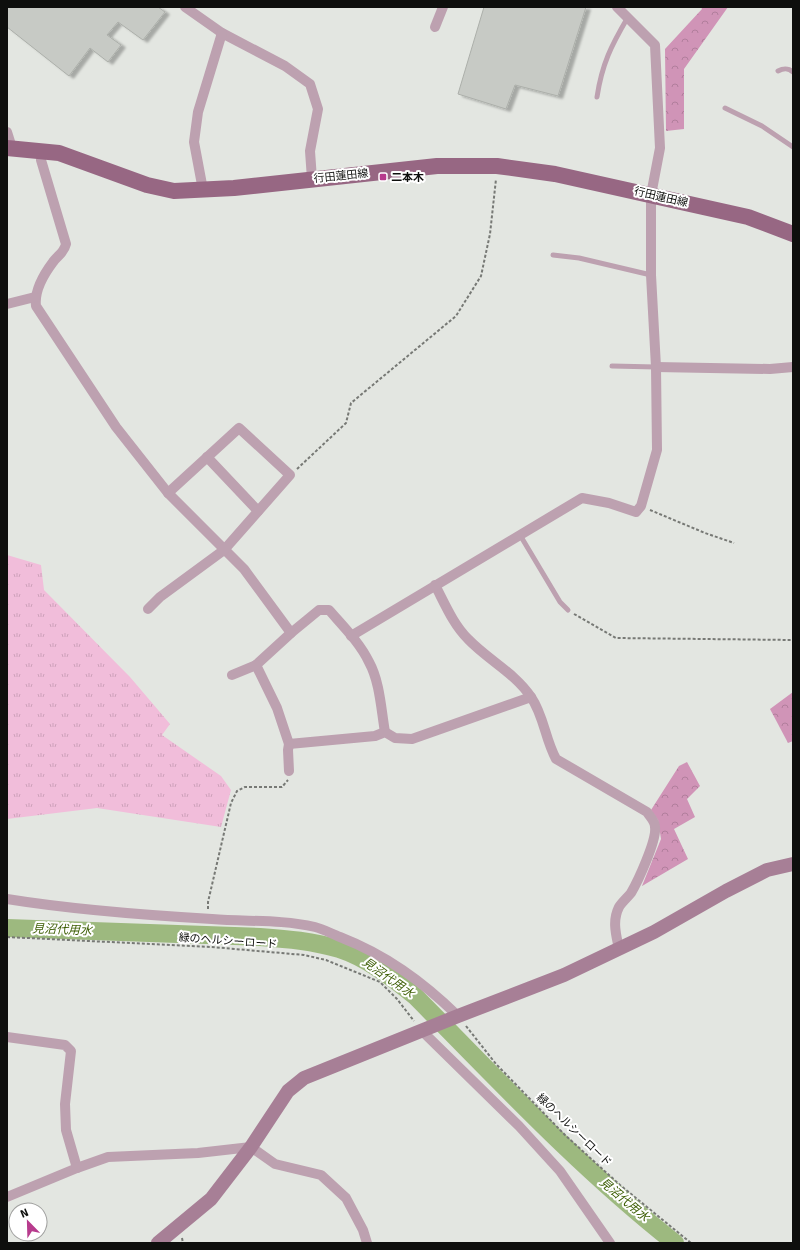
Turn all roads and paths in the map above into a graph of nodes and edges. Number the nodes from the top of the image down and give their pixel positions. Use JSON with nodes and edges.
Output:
{"nodes":[{"id":1,"x":186,"y":7,"type":"edge"},
{"id":2,"x":443,"y":7,"type":"edge"},
{"id":3,"x":616,"y":7,"type":"edge"},
{"id":4,"x":628,"y":17,"type":"junction"},
{"id":5,"x":435,"y":27,"type":"dead end"},
{"id":6,"x":222,"y":33,"type":"junction"},
{"id":7,"x":778,"y":71,"type":"dead end"},
{"id":8,"x":793,"y":72,"type":"edge"},
{"id":9,"x":597,"y":97,"type":"dead end"},
{"id":10,"x":725,"y":108,"type":"dead end"},
{"id":11,"x":7,"y":132,"type":"edge"},
{"id":12,"x":793,"y":147,"type":"edge"},
{"id":13,"x":9,"y":148,"type":"edge"},
{"id":14,"x":42,"y":150,"type":"junction"},
{"id":15,"x":497,"y":166,"type":"junction"},
{"id":16,"x":312,"y":179,"type":"junction"},
{"id":17,"x":204,"y":190,"type":"junction"},
{"id":18,"x":651,"y":195,"type":"junction"},
{"id":19,"x":792,"y":231,"type":"edge"},
{"id":20,"x":553,"y":255,"type":"dead end"},
{"id":21,"x":651,"y":275,"type":"junction"},
{"id":22,"x":35,"y":297,"type":"junction"},
{"id":23,"x":7,"y":304,"type":"edge"},
{"id":24,"x":612,"y":366,"type":"dead end"},
{"id":25,"x":656,"y":366,"type":"junction"},
{"id":26,"x":793,"y":367,"type":"edge"},
{"id":27,"x":207,"y":457,"type":"junction"},
{"id":28,"x":290,"y":475,"type":"junction"},
{"id":29,"x":168,"y":493,"type":"junction"},
{"id":30,"x":641,"y":506,"type":"junction"},
{"id":31,"x":258,"y":511,"type":"junction"},
{"id":32,"x":520,"y":535,"type":"junction"},
{"id":33,"x":734,"y":543,"type":"dead end"},
{"id":34,"x":224,"y":550,"type":"junction"},
{"id":35,"x":435,"y":585,"type":"junction"},
{"id":36,"x":148,"y":609,"type":"dead end"},
{"id":37,"x":568,"y":610,"type":"joint"},
{"id":38,"x":291,"y":633,"type":"junction"},
{"id":39,"x":351,"y":636,"type":"junction"},
{"id":40,"x":793,"y":640,"type":"edge"},
{"id":41,"x":256,"y":666,"type":"junction"},
{"id":42,"x":232,"y":675,"type":"dead end"},
{"id":43,"x":531,"y":697,"type":"junction"},
{"id":44,"x":385,"y":732,"type":"junction"},
{"id":45,"x":289,"y":744,"type":"junction"},
{"id":46,"x":288,"y":771,"type":"joint"},
{"id":47,"x":793,"y":864,"type":"edge"},
{"id":48,"x":7,"y":899,"type":"edge"},
{"id":49,"x":208,"y":919,"type":"junction"},
{"id":50,"x":7,"y":937,"type":"edge"},
{"id":51,"x":619,"y":949,"type":"junction"},
{"id":52,"x":456,"y":1016,"type":"junction"},
{"id":53,"x":424,"y":1029,"type":"junction"},
{"id":54,"x":7,"y":1037,"type":"edge"},
{"id":55,"x":251,"y":1147,"type":"junction"},
{"id":56,"x":77,"y":1168,"type":"junction"},
{"id":57,"x":7,"y":1197,"type":"edge"},
{"id":58,"x":158,"y":1243,"type":"edge"},
{"id":59,"x":367,"y":1243,"type":"edge"},
{"id":60,"x":610,"y":1243,"type":"edge"},
{"id":61,"x":691,"y":1243,"type":"edge"}],
"edges":[{"from":1,"to":6,"type":"street"},
{"from":2,"to":5,"type":"street"},
{"from":3,"to":4,"type":"street"},
{"from":4,"to":9,"type":"lane"},
{"from":4,"to":18,"type":"street"},
{"from":6,"to":16,"type":"street"},
{"from":6,"to":17,"type":"street"},
{"from":7,"to":8,"type":"lane"},
{"from":10,"to":12,"type":"lane"},
{"from":11,"to":13,"type":"street"},
{"from":13,"to":14,"type":"main road","name":"行田蓮田線"},
{"from":14,"to":17,"type":"main road","name":"行田蓮田線"},
{"from":14,"to":22,"type":"street"},
{"from":15,"to":16,"type":"main road","name":"行田蓮田線"},
{"from":15,"to":18,"type":"main road","name":"行田蓮田線"},
{"from":15,"to":28,"type":"path"},
{"from":16,"to":17,"type":"main road","name":"行田蓮田線"},
{"from":18,"to":19,"type":"main road","name":"行田蓮田線"},
{"from":18,"to":21,"type":"street"},
{"from":20,"to":21,"type":"lane"},
{"from":21,"to":25,"type":"street"},
{"from":22,"to":23,"type":"street"},
{"from":22,"to":29,"type":"street"},
{"from":24,"to":25,"type":"lane"},
{"from":25,"to":26,"type":"street"},
{"from":25,"to":30,"type":"street"},
{"from":27,"to":28,"type":"street"},
{"from":27,"to":29,"type":"street"},
{"from":27,"to":31,"type":"street"},
{"from":28,"to":31,"type":"street"},
{"from":29,"to":34,"type":"street"},
{"from":30,"to":32,"type":"street"},
{"from":30,"to":33,"type":"path"},
{"from":31,"to":34,"type":"street"},
{"from":32,"to":35,"type":"street"},
{"from":32,"to":37,"type":"lane"},
{"from":34,"to":36,"type":"street"},
{"from":34,"to":38,"type":"street"},
{"from":35,"to":39,"type":"street"},
{"from":35,"to":43,"type":"street"},
{"from":37,"to":40,"type":"path"},
{"from":38,"to":39,"type":"street"},
{"from":38,"to":41,"type":"street"},
{"from":39,"to":44,"type":"street"},
{"from":41,"to":42,"type":"street"},
{"from":41,"to":45,"type":"street"},
{"from":43,"to":44,"type":"street"},
{"from":43,"to":51,"type":"street"},
{"from":44,"to":45,"type":"street"},
{"from":45,"to":46,"type":"street"},
{"from":46,"to":49,"type":"path"},
{"from":47,"to":51,"type":"street"},
{"from":48,"to":49,"type":"street"},
{"from":49,"to":52,"type":"street"},
{"from":50,"to":53,"type":"path","name":"緑のヘルシーロード"},
{"from":51,"to":52,"type":"street"},
{"from":52,"to":53,"type":"street"},
{"from":52,"to":61,"type":"path","name":"緑のヘルシーロード"},
{"from":53,"to":55,"type":"street"},
{"from":53,"to":60,"type":"street"},
{"from":54,"to":56,"type":"street"},
{"from":55,"to":56,"type":"street"},
{"from":55,"to":58,"type":"street"},
{"from":55,"to":59,"type":"street"},
{"from":56,"to":57,"type":"street"}]}
